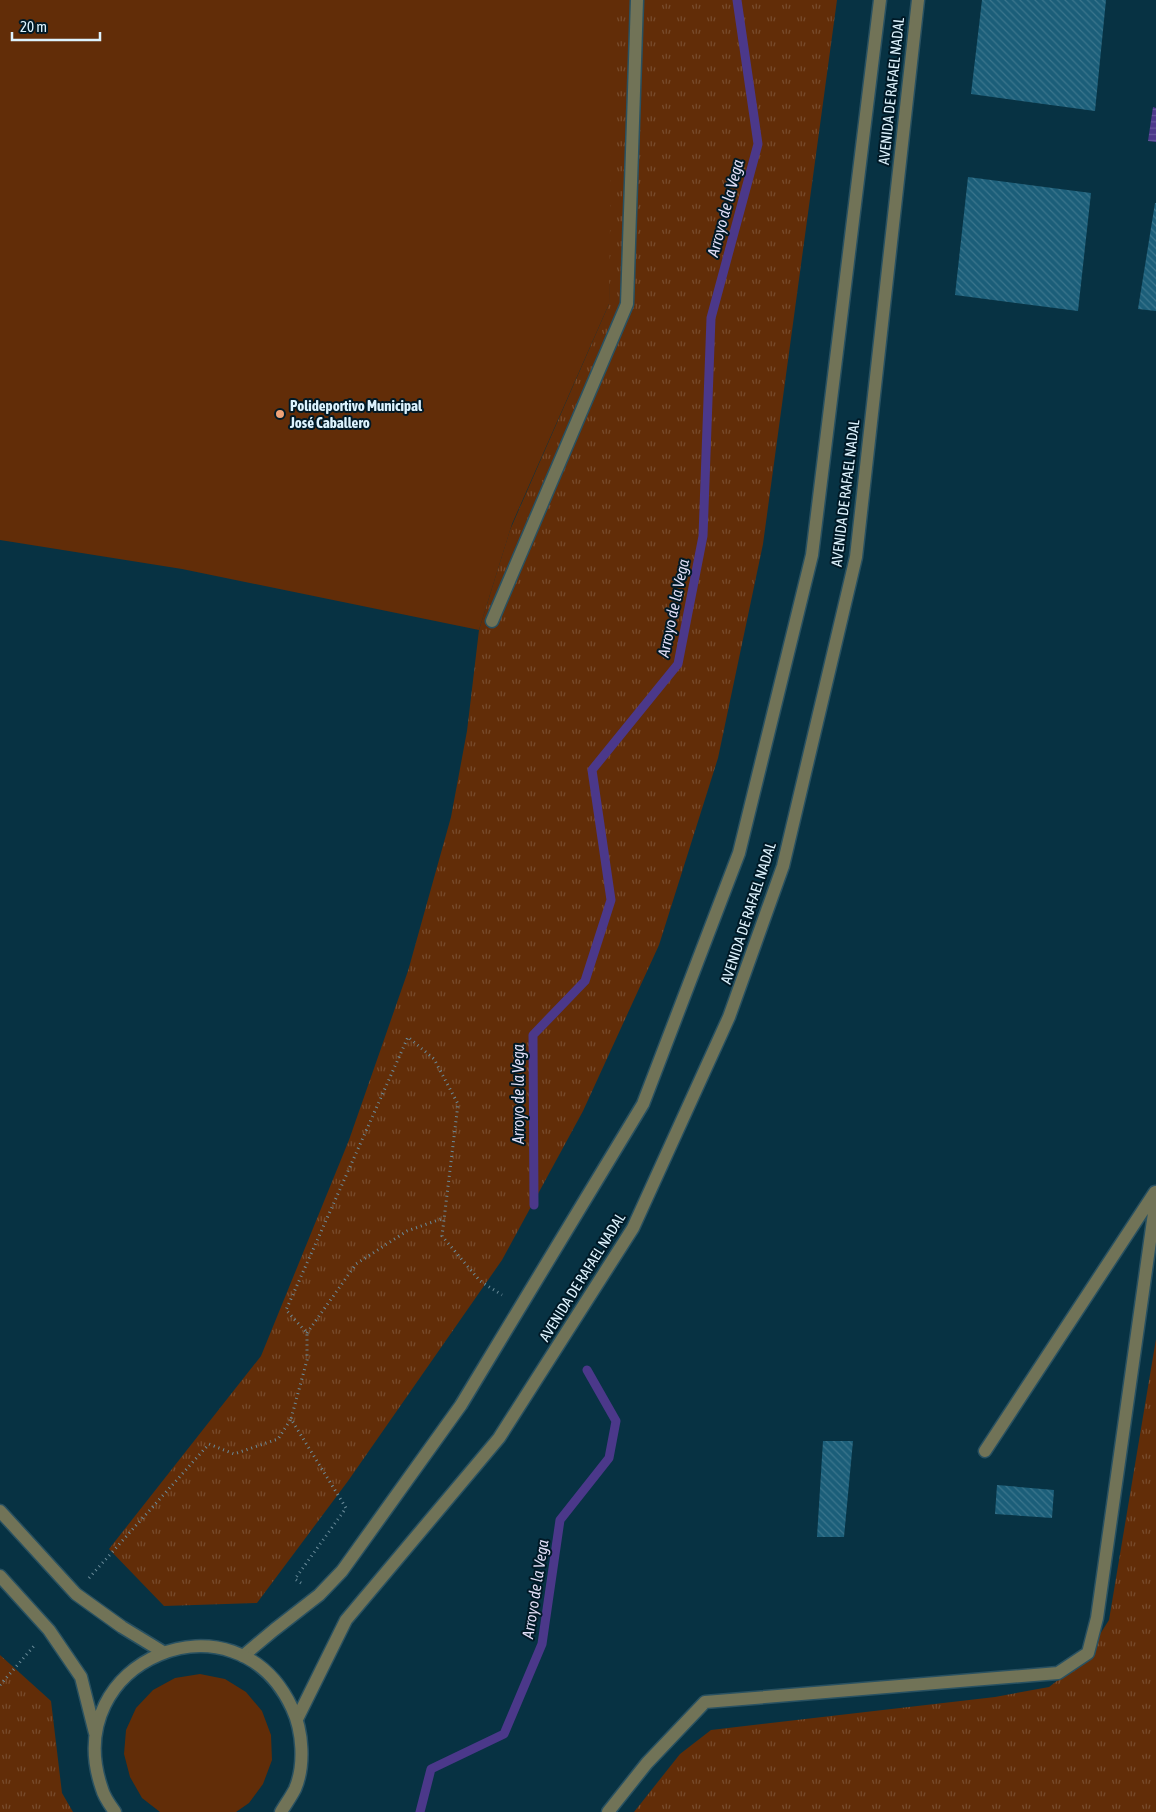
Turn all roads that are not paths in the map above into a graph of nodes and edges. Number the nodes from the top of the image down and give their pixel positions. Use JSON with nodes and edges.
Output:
{"nodes":[{"id":1,"x":637,"y":0,"type":"edge"},
{"id":2,"x":880,"y":0,"type":"edge"},
{"id":3,"x":918,"y":0,"type":"edge"},
{"id":4,"x":492,"y":621,"type":"dead end"},
{"id":5,"x":1156,"y":1190,"type":"edge"},
{"id":6,"x":1156,"y":1199,"type":"edge"},
{"id":7,"x":985,"y":1451,"type":"dead end"},
{"id":8,"x":0,"y":1511,"type":"edge"},
{"id":9,"x":0,"y":1576,"type":"edge"},
{"id":10,"x":163,"y":1652,"type":"junction"},
{"id":11,"x":243,"y":1656,"type":"junction"},
{"id":12,"x":297,"y":1719,"type":"junction"},
{"id":13,"x":95,"y":1733,"type":"junction"},
{"id":14,"x":115,"y":1812,"type":"edge"},
{"id":15,"x":281,"y":1812,"type":"edge"},
{"id":16,"x":608,"y":1812,"type":"edge"}],
"edges":[{"from":1,"to":4,"type":"street"},
{"from":2,"to":11,"type":"street","name":"AVENIDA DE RAFAEL NADAL"},
{"from":3,"to":12,"type":"street","name":"AVENIDA DE RAFAEL NADAL"},
{"from":5,"to":7,"type":"street"},
{"from":6,"to":16,"type":"street"},
{"from":8,"to":10,"type":"street"},
{"from":9,"to":13,"type":"street"},
{"from":10,"to":11,"type":"street"},
{"from":10,"to":13,"type":"street"},
{"from":11,"to":12,"type":"street"},
{"from":12,"to":15,"type":"street"},
{"from":13,"to":14,"type":"street"}]}
